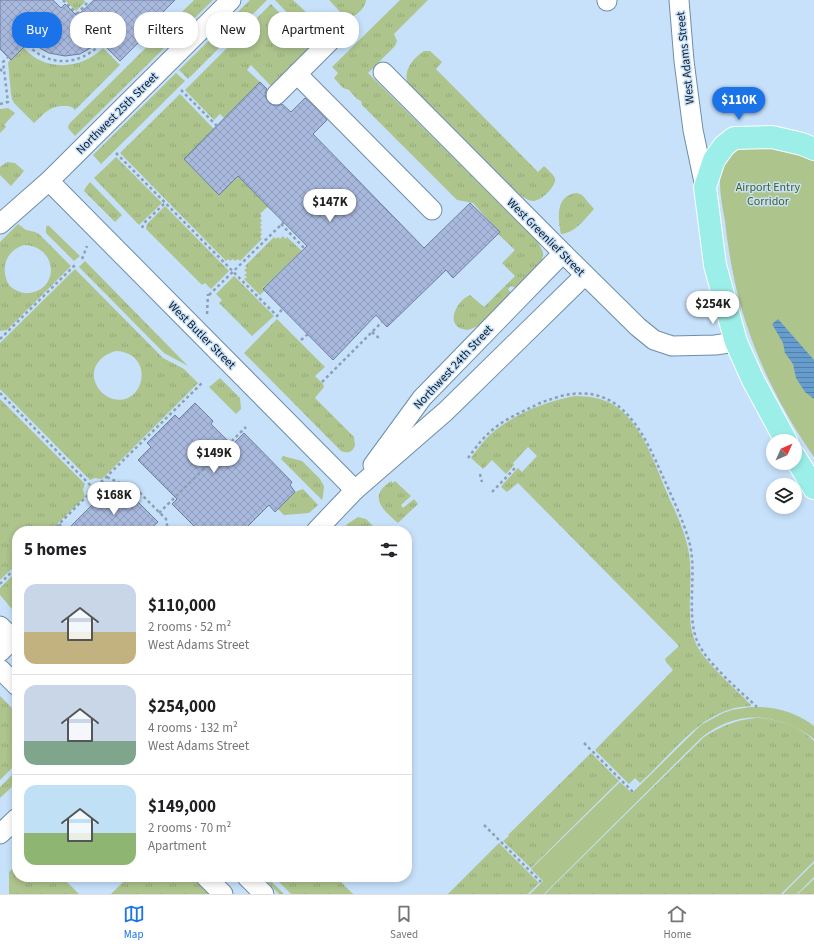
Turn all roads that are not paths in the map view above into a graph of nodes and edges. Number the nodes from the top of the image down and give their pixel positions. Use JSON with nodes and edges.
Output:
{"nodes":[{"id":1,"x":231,"y":0,"type":"edge"},
{"id":2,"x":679,"y":0,"type":"edge"},
{"id":3,"x":323,"y":48,"type":"edge"},
{"id":4,"x":383,"y":72,"type":"dead end"},
{"id":5,"x":297,"y":74,"type":"junction"},
{"id":6,"x":276,"y":95,"type":"dead end"},
{"id":7,"x":814,"y":150,"type":"edge"},
{"id":8,"x":49,"y":181,"type":"junction"},
{"id":9,"x":705,"y":187,"type":"junction"},
{"id":10,"x":432,"y":210,"type":"dead end"},
{"id":11,"x":0,"y":224,"type":"edge"},
{"id":12,"x":562,"y":253,"type":"junction"},
{"id":13,"x":585,"y":275,"type":"junction"},
{"id":14,"x":736,"y":342,"type":"junction"},
{"id":15,"x":782,"y":434,"type":"edge"},
{"id":16,"x":355,"y":490,"type":"junction"},
{"id":17,"x":321,"y":526,"type":"edge"},
{"id":18,"x":0,"y":669,"type":"edge"},
{"id":19,"x":12,"y":681,"type":"edge"},
{"id":20,"x":12,"y":823,"type":"edge"},
{"id":21,"x":0,"y":834,"type":"edge"},
{"id":22,"x":211,"y":882,"type":"edge"},
{"id":23,"x":251,"y":882,"type":"edge"},
{"id":24,"x":223,"y":894,"type":"edge"},
{"id":25,"x":264,"y":894,"type":"edge"}],
"edges":[{"from":1,"to":8,"type":"street","name":"Northwest 25th Street"},
{"from":2,"to":9,"type":"street","name":"West Adams Street"},
{"from":3,"to":5,"type":"street"},
{"from":4,"to":12,"type":"street","name":"West Greenlief Street"},
{"from":5,"to":6,"type":"street"},
{"from":5,"to":10,"type":"street"},
{"from":7,"to":9,"type":"main road","name":"West Adams Street"},
{"from":8,"to":11,"type":"street","name":"Northwest 25th Street"},
{"from":8,"to":16,"type":"street","name":"West Butler Street"},
{"from":9,"to":14,"type":"main road","name":"West Adams Street"},
{"from":12,"to":13,"type":"street","name":"West Greenlief Street"},
{"from":12,"to":16,"type":"street","name":"Northwest 24th Street"},
{"from":13,"to":14,"type":"street","name":"West Greenlief Street"},
{"from":13,"to":16,"type":"street","name":"Northwest 24th Street"},
{"from":14,"to":15,"type":"main road","name":"West Adams Street"},
{"from":16,"to":17,"type":"street","name":"Northwest 24th Street"},
{"from":18,"to":19,"type":"street"},
{"from":20,"to":21,"type":"street"},
{"from":22,"to":24,"type":"street"},
{"from":23,"to":25,"type":"street"}]}
